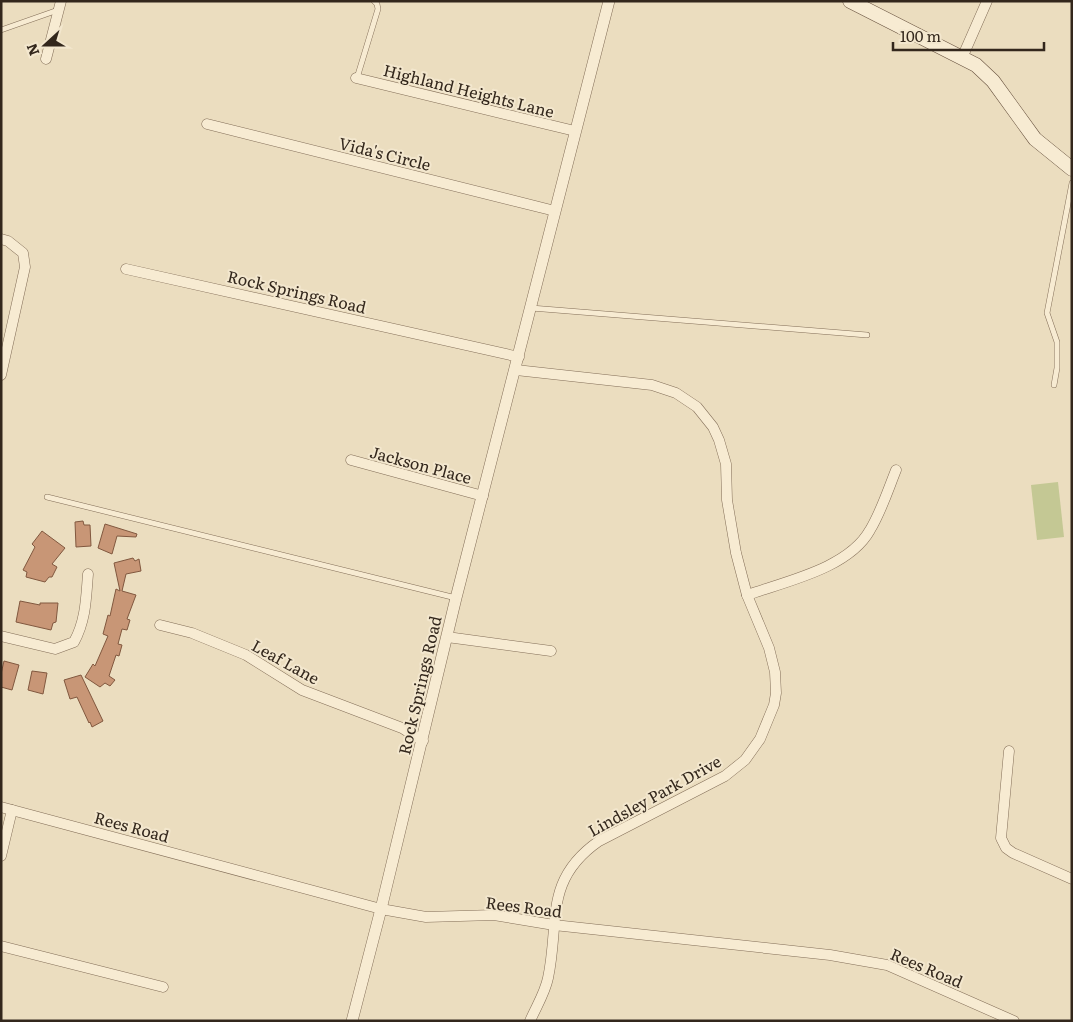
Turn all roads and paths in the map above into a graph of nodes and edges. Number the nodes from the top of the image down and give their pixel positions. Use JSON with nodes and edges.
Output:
{"nodes":[{"id":1,"x":374,"y":1,"type":"edge"},
{"id":2,"x":609,"y":1,"type":"edge"},
{"id":3,"x":850,"y":1,"type":"edge"},
{"id":4,"x":987,"y":1,"type":"edge"},
{"id":5,"x":60,"y":6,"type":"edge"},
{"id":6,"x":1,"y":30,"type":"edge"},
{"id":7,"x":962,"y":58,"type":"junction"},
{"id":8,"x":46,"y":59,"type":"dead end"},
{"id":9,"x":357,"y":78,"type":"joint"},
{"id":10,"x":207,"y":124,"type":"dead end"},
{"id":11,"x":575,"y":131,"type":"junction"},
{"id":12,"x":1072,"y":170,"type":"edge"},
{"id":13,"x":1072,"y":183,"type":"edge"},
{"id":14,"x":555,"y":212,"type":"junction"},
{"id":15,"x":1,"y":239,"type":"edge"},
{"id":16,"x":126,"y":269,"type":"dead end"},
{"id":17,"x":531,"y":308,"type":"junction"},
{"id":18,"x":867,"y":335,"type":"dead end"},
{"id":19,"x":518,"y":357,"type":"junction"},
{"id":20,"x":516,"y":370,"type":"junction"},
{"id":21,"x":1,"y":375,"type":"edge"},
{"id":22,"x":1054,"y":385,"type":"dead end"},
{"id":23,"x":351,"y":460,"type":"dead end"},
{"id":24,"x":896,"y":470,"type":"dead end"},
{"id":25,"x":47,"y":496,"type":"dead end"},
{"id":26,"x":483,"y":496,"type":"junction"},
{"id":27,"x":88,"y":574,"type":"dead end"},
{"id":28,"x":747,"y":595,"type":"junction"},
{"id":29,"x":456,"y":598,"type":"junction"},
{"id":30,"x":160,"y":625,"type":"dead end"},
{"id":31,"x":1,"y":636,"type":"edge"},
{"id":32,"x":447,"y":637,"type":"junction"},
{"id":33,"x":551,"y":651,"type":"dead end"},
{"id":34,"x":423,"y":741,"type":"junction"},
{"id":35,"x":1009,"y":751,"type":"dead end"},
{"id":36,"x":6,"y":808,"type":"edge"},
{"id":37,"x":1,"y":856,"type":"edge"},
{"id":38,"x":1072,"y":880,"type":"edge"},
{"id":39,"x":381,"y":909,"type":"junction"},
{"id":40,"x":554,"y":925,"type":"junction"},
{"id":41,"x":1,"y":946,"type":"edge"},
{"id":42,"x":163,"y":987,"type":"dead end"},
{"id":43,"x":352,"y":1021,"type":"edge"},
{"id":44,"x":530,"y":1021,"type":"edge"},
{"id":45,"x":1014,"y":1021,"type":"edge"}],
"edges":[{"from":1,"to":9,"type":"lane"},
{"from":2,"to":11,"type":"street","name":"Rock Springs Road"},
{"from":3,"to":7,"type":"main road"},
{"from":4,"to":7,"type":"street"},
{"from":5,"to":6,"type":"lane"},
{"from":5,"to":8,"type":"street"},
{"from":7,"to":12,"type":"main road"},
{"from":9,"to":11,"type":"street","name":"Highland Heights Lane"},
{"from":10,"to":14,"type":"street","name":"Vida's Circle"},
{"from":11,"to":14,"type":"street","name":"Rock Springs Road"},
{"from":13,"to":22,"type":"lane"},
{"from":14,"to":17,"type":"street","name":"Rock Springs Road"},
{"from":15,"to":21,"type":"street"},
{"from":16,"to":19,"type":"street","name":"Rock Springs Road"},
{"from":17,"to":18,"type":"lane"},
{"from":17,"to":19,"type":"street","name":"Rock Springs Road"},
{"from":19,"to":20,"type":"street","name":"Rock Springs Road"},
{"from":20,"to":26,"type":"street","name":"Rock Springs Road"},
{"from":20,"to":28,"type":"street","name":"Lindsley Park Drive"},
{"from":23,"to":26,"type":"street","name":"Jackson Place"},
{"from":24,"to":28,"type":"street"},
{"from":25,"to":29,"type":"lane"},
{"from":26,"to":29,"type":"street","name":"Rock Springs Road"},
{"from":27,"to":31,"type":"street"},
{"from":28,"to":40,"type":"street","name":"Lindsley Park Drive"},
{"from":29,"to":32,"type":"street","name":"Rock Springs Road"},
{"from":30,"to":34,"type":"street","name":"Leaf Lane"},
{"from":32,"to":33,"type":"street"},
{"from":32,"to":34,"type":"street","name":"Rock Springs Road"},
{"from":34,"to":39,"type":"street","name":"Rock Springs Road"},
{"from":35,"to":38,"type":"street"},
{"from":36,"to":37,"type":"street"},
{"from":36,"to":39,"type":"street","name":"Rees Road"},
{"from":39,"to":40,"type":"street","name":"Rees Road"},
{"from":39,"to":43,"type":"street","name":"Rock Springs Road"},
{"from":40,"to":44,"type":"street","name":"Lindsley Park Drive"},
{"from":40,"to":45,"type":"street","name":"Rees Road"},
{"from":41,"to":42,"type":"street"}]}
